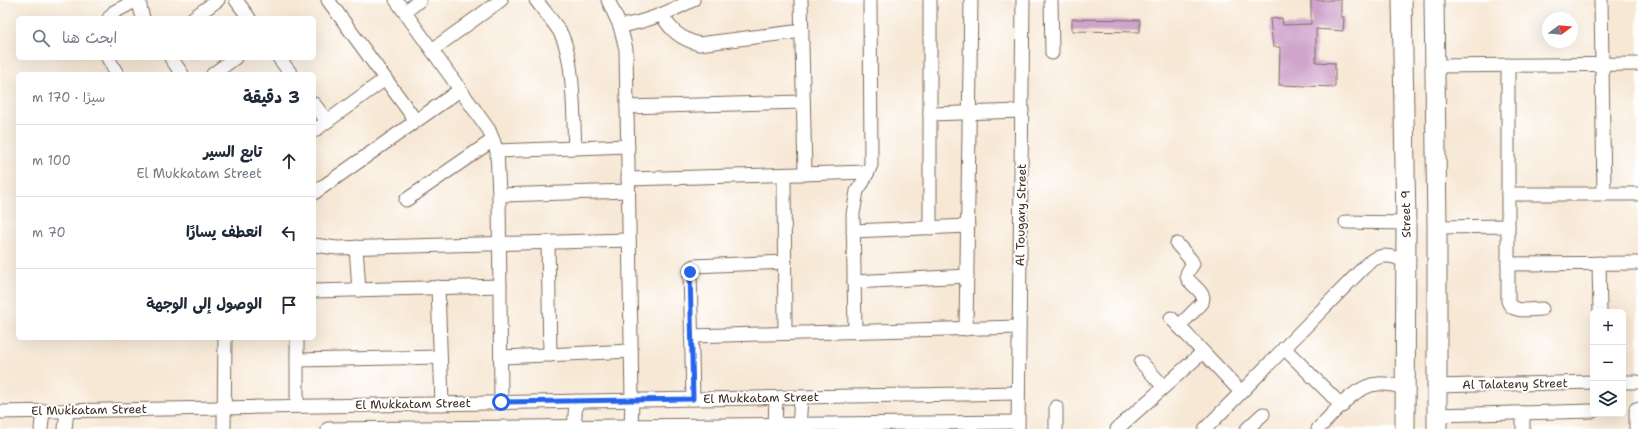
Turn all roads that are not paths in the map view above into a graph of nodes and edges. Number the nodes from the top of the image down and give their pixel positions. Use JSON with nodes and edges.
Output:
{"nodes":[{"id":1,"x":137,"y":0,"type":"edge"},
{"id":2,"x":140,"y":0,"type":"edge"},
{"id":3,"x":218,"y":0,"type":"edge"},
{"id":4,"x":236,"y":0,"type":"edge"},
{"id":5,"x":328,"y":0,"type":"edge"},
{"id":6,"x":396,"y":0,"type":"edge"},
{"id":7,"x":420,"y":0,"type":"edge"},
{"id":8,"x":501,"y":0,"type":"edge"},
{"id":9,"x":536,"y":0,"type":"edge"},
{"id":10,"x":608,"y":0,"type":"edge"},
{"id":11,"x":693,"y":0,"type":"edge"},
{"id":12,"x":801,"y":0,"type":"edge"},
{"id":13,"x":870,"y":0,"type":"edge"},
{"id":14,"x":930,"y":0,"type":"edge"},
{"id":15,"x":972,"y":0,"type":"edge"},
{"id":16,"x":1023,"y":0,"type":"edge"},
{"id":17,"x":1051,"y":0,"type":"edge"},
{"id":18,"x":1402,"y":0,"type":"edge"},
{"id":19,"x":1434,"y":0,"type":"edge"},
{"id":20,"x":1600,"y":0,"type":"edge"},
{"id":21,"x":678,"y":3,"type":"edge"},
{"id":22,"x":404,"y":12,"type":"junction"},
{"id":23,"x":662,"y":15,"type":"junction"},
{"id":24,"x":111,"y":16,"type":"edge"},
{"id":25,"x":143,"y":16,"type":"edge"},
{"id":26,"x":196,"y":16,"type":"edge"},
{"id":27,"x":248,"y":16,"type":"edge"},
{"id":28,"x":620,"y":26,"type":"junction"},
{"id":29,"x":802,"y":31,"type":"junction"},
{"id":30,"x":432,"y":50,"type":"junction"},
{"id":31,"x":1052,"y":53,"type":"dead end"},
{"id":32,"x":109,"y":60,"type":"edge"},
{"id":33,"x":172,"y":60,"type":"edge"},
{"id":34,"x":232,"y":60,"type":"edge"},
{"id":35,"x":281,"y":60,"type":"edge"},
{"id":36,"x":1602,"y":64,"type":"junction"},
{"id":37,"x":1638,"y":64,"type":"edge"},
{"id":38,"x":1508,"y":65,"type":"junction"},
{"id":39,"x":1435,"y":66,"type":"junction"},
{"id":40,"x":116,"y":72,"type":"edge"},
{"id":41,"x":181,"y":72,"type":"edge"},
{"id":42,"x":216,"y":72,"type":"edge"},
{"id":43,"x":290,"y":72,"type":"edge"},
{"id":44,"x":385,"y":78,"type":"junction"},
{"id":45,"x":460,"y":90,"type":"junction"},
{"id":46,"x":803,"y":102,"type":"junction"},
{"id":47,"x":316,"y":107,"type":"edge"},
{"id":48,"x":627,"y":107,"type":"junction"},
{"id":49,"x":1022,"y":111,"type":"junction"},
{"id":50,"x":970,"y":113,"type":"junction"},
{"id":51,"x":930,"y":114,"type":"junction"},
{"id":52,"x":327,"y":121,"type":"junction"},
{"id":53,"x":416,"y":121,"type":"junction"},
{"id":54,"x":316,"y":129,"type":"edge"},
{"id":55,"x":495,"y":146,"type":"junction"},
{"id":56,"x":628,"y":146,"type":"junction"},
{"id":57,"x":575,"y":148,"type":"junction"},
{"id":58,"x":868,"y":172,"type":"junction"},
{"id":59,"x":805,"y":174,"type":"junction"},
{"id":60,"x":784,"y":175,"type":"junction"},
{"id":61,"x":628,"y":185,"type":"junction"},
{"id":62,"x":316,"y":192,"type":"edge"},
{"id":63,"x":1508,"y":194,"type":"junction"},
{"id":64,"x":1604,"y":194,"type":"junction"},
{"id":65,"x":1638,"y":194,"type":"edge"},
{"id":66,"x":499,"y":195,"type":"junction"},
{"id":67,"x":406,"y":200,"type":"dead end"},
{"id":68,"x":1346,"y":222,"type":"dead end"},
{"id":69,"x":1406,"y":223,"type":"junction"},
{"id":70,"x":968,"y":226,"type":"junction"},
{"id":71,"x":1508,"y":226,"type":"junction"},
{"id":72,"x":1437,"y":227,"type":"junction"},
{"id":73,"x":930,"y":228,"type":"junction"},
{"id":74,"x":853,"y":231,"type":"junction"},
{"id":75,"x":630,"y":240,"type":"junction"},
{"id":76,"x":548,"y":243,"type":"junction"},
{"id":77,"x":499,"y":244,"type":"junction"},
{"id":78,"x":1177,"y":244,"type":"dead end"},
{"id":79,"x":316,"y":246,"type":"edge"},
{"id":80,"x":356,"y":248,"type":"junction"},
{"id":81,"x":784,"y":262,"type":"junction"},
{"id":82,"x":1406,"y":262,"type":"junction"},
{"id":83,"x":1599,"y":263,"type":"junction"},
{"id":84,"x":1638,"y":263,"type":"edge"},
{"id":85,"x":1508,"y":264,"type":"junction"},
{"id":86,"x":967,"y":276,"type":"junction"},
{"id":87,"x":854,"y":282,"type":"junction"},
{"id":88,"x":500,"y":286,"type":"junction"},
{"id":89,"x":438,"y":287,"type":"junction"},
{"id":90,"x":359,"y":290,"type":"junction"},
{"id":91,"x":316,"y":291,"type":"edge"},
{"id":92,"x":1542,"y":309,"type":"dead end"},
{"id":93,"x":1600,"y":309,"type":"edge"},
{"id":94,"x":1019,"y":327,"type":"junction"},
{"id":95,"x":966,"y":329,"type":"junction"},
{"id":96,"x":855,"y":332,"type":"junction"},
{"id":97,"x":785,"y":333,"type":"junction"},
{"id":98,"x":691,"y":336,"type":"junction"},
{"id":99,"x":225,"y":340,"type":"edge"},
{"id":100,"x":297,"y":340,"type":"edge"},
{"id":101,"x":1284,"y":348,"type":"junction"},
{"id":102,"x":631,"y":351,"type":"junction"},
{"id":103,"x":1203,"y":352,"type":"junction"},
{"id":104,"x":550,"y":354,"type":"junction"},
{"id":105,"x":440,"y":357,"type":"junction"},
{"id":106,"x":501,"y":357,"type":"junction"},
{"id":107,"x":297,"y":360,"type":"junction"},
{"id":108,"x":1141,"y":362,"type":"dead end"},
{"id":109,"x":1590,"y":382,"type":"edge"},
{"id":110,"x":1626,"y":382,"type":"edge"},
{"id":111,"x":1638,"y":382,"type":"edge"},
{"id":112,"x":1438,"y":386,"type":"junction"},
{"id":113,"x":1164,"y":387,"type":"junction"},
{"id":114,"x":1405,"y":388,"type":"junction"},
{"id":115,"x":1241,"y":392,"type":"junction"},
{"id":116,"x":1018,"y":393,"type":"junction"},
{"id":117,"x":801,"y":397,"type":"junction"},
{"id":118,"x":776,"y":398,"type":"junction"},
{"id":119,"x":693,"y":399,"type":"junction"},
{"id":120,"x":632,"y":400,"type":"junction"},
{"id":121,"x":576,"y":401,"type":"junction"},
{"id":122,"x":501,"y":402,"type":"junction"},
{"id":123,"x":442,"y":404,"type":"junction"},
{"id":124,"x":297,"y":406,"type":"junction"},
{"id":125,"x":1342,"y":406,"type":"junction"},
{"id":126,"x":225,"y":407,"type":"junction"},
{"id":127,"x":1056,"y":407,"type":"dead end"},
{"id":128,"x":43,"y":410,"type":"junction"},
{"id":129,"x":67,"y":410,"type":"junction"},
{"id":130,"x":1632,"y":410,"type":"edge"},
{"id":131,"x":1590,"y":411,"type":"edge"},
{"id":132,"x":0,"y":412,"type":"edge"},
{"id":133,"x":1523,"y":413,"type":"junction"},
{"id":134,"x":1263,"y":414,"type":"dead end"},
{"id":135,"x":1437,"y":422,"type":"edge"},
{"id":136,"x":1018,"y":425,"type":"edge"},
{"id":137,"x":966,"y":426,"type":"edge"},
{"id":138,"x":631,"y":427,"type":"edge"},
{"id":139,"x":775,"y":427,"type":"edge"},
{"id":140,"x":799,"y":427,"type":"edge"},
{"id":141,"x":1210,"y":427,"type":"edge"},
{"id":142,"x":431,"y":428,"type":"edge"},
{"id":143,"x":574,"y":428,"type":"edge"},
{"id":144,"x":41,"y":429,"type":"edge"},
{"id":145,"x":65,"y":429,"type":"edge"},
{"id":146,"x":224,"y":429,"type":"edge"},
{"id":147,"x":328,"y":429,"type":"edge"},
{"id":148,"x":368,"y":429,"type":"edge"},
{"id":149,"x":1056,"y":429,"type":"edge"},
{"id":150,"x":1117,"y":429,"type":"edge"},
{"id":151,"x":1247,"y":429,"type":"edge"},
{"id":152,"x":1318,"y":429,"type":"edge"},
{"id":153,"x":1405,"y":429,"type":"edge"},
{"id":154,"x":1523,"y":429,"type":"edge"},
{"id":155,"x":1636,"y":429,"type":"edge"}],
"edges":[{"from":1,"to":24,"type":"street"},
{"from":2,"to":25,"type":"street"},
{"from":3,"to":26,"type":"street"},
{"from":4,"to":27,"type":"street"},
{"from":5,"to":44,"type":"street"},
{"from":6,"to":22,"type":"street"},
{"from":7,"to":22,"type":"street"},
{"from":8,"to":30,"type":"street"},
{"from":9,"to":57,"type":"street"},
{"from":10,"to":28,"type":"street"},
{"from":11,"to":21,"type":"street"},
{"from":12,"to":29,"type":"street"},
{"from":13,"to":58,"type":"street"},
{"from":14,"to":51,"type":"street"},
{"from":15,"to":50,"type":"street"},
{"from":16,"to":49,"type":"street","name":"Al Tougary Street"},
{"from":17,"to":31,"type":"street"},
{"from":18,"to":69,"type":"main road","name":"Street 9"},
{"from":19,"to":39,"type":"main road"},
{"from":20,"to":36,"type":"street"},
{"from":21,"to":23,"type":"street"},
{"from":22,"to":30,"type":"street"},
{"from":23,"to":28,"type":"street"},
{"from":23,"to":29,"type":"street"},
{"from":28,"to":48,"type":"street"},
{"from":29,"to":46,"type":"street"},
{"from":30,"to":45,"type":"street"},
{"from":32,"to":40,"type":"street"},
{"from":33,"to":41,"type":"street"},
{"from":34,"to":42,"type":"street"},
{"from":35,"to":43,"type":"street"},
{"from":36,"to":37,"type":"street"},
{"from":36,"to":38,"type":"street"},
{"from":36,"to":64,"type":"street"},
{"from":38,"to":39,"type":"street"},
{"from":38,"to":63,"type":"street"},
{"from":39,"to":72,"type":"main road"},
{"from":44,"to":52,"type":"street"},
{"from":44,"to":53,"type":"street"},
{"from":45,"to":53,"type":"street"},
{"from":45,"to":55,"type":"street"},
{"from":46,"to":48,"type":"street"},
{"from":46,"to":59,"type":"street"},
{"from":47,"to":52,"type":"street"},
{"from":48,"to":56,"type":"street"},
{"from":49,"to":50,"type":"street"},
{"from":49,"to":94,"type":"street","name":"Al Tougary Street"},
{"from":50,"to":51,"type":"street"},
{"from":50,"to":70,"type":"street"},
{"from":51,"to":73,"type":"street"},
{"from":52,"to":54,"type":"street"},
{"from":53,"to":62,"type":"street"},
{"from":55,"to":57,"type":"street"},
{"from":55,"to":66,"type":"street"},
{"from":55,"to":67,"type":"street"},
{"from":56,"to":57,"type":"street"},
{"from":56,"to":61,"type":"street"},
{"from":58,"to":59,"type":"street"},
{"from":58,"to":74,"type":"street"},
{"from":59,"to":60,"type":"street"},
{"from":60,"to":61,"type":"street"},
{"from":60,"to":81,"type":"street"},
{"from":61,"to":66,"type":"street"},
{"from":61,"to":75,"type":"street"},
{"from":63,"to":64,"type":"street"},
{"from":63,"to":71,"type":"street"},
{"from":64,"to":65,"type":"street"},
{"from":66,"to":77,"type":"street"},
{"from":68,"to":69,"type":"street"},
{"from":69,"to":82,"type":"main road","name":"Street 9"},
{"from":70,"to":73,"type":"street"},
{"from":70,"to":86,"type":"street"},
{"from":71,"to":72,"type":"street"},
{"from":71,"to":85,"type":"street"},
{"from":72,"to":112,"type":"main road"},
{"from":73,"to":74,"type":"street"},
{"from":74,"to":87,"type":"street"},
{"from":75,"to":76,"type":"street"},
{"from":75,"to":102,"type":"street"},
{"from":76,"to":77,"type":"street"},
{"from":76,"to":104,"type":"street"},
{"from":77,"to":80,"type":"street"},
{"from":77,"to":88,"type":"street"},
{"from":78,"to":103,"type":"street"},
{"from":79,"to":80,"type":"street"},
{"from":80,"to":90,"type":"street"},
{"from":81,"to":97,"type":"street"},
{"from":81,"to":98,"type":"street"},
{"from":82,"to":101,"type":"street"},
{"from":82,"to":114,"type":"main road","name":"Street 9"},
{"from":83,"to":84,"type":"street"},
{"from":83,"to":85,"type":"street"},
{"from":83,"to":93,"type":"street"},
{"from":85,"to":92,"type":"street"},
{"from":86,"to":87,"type":"street"},
{"from":86,"to":95,"type":"street"},
{"from":87,"to":96,"type":"street"},
{"from":88,"to":89,"type":"street"},
{"from":88,"to":106,"type":"street"},
{"from":89,"to":90,"type":"street"},
{"from":89,"to":105,"type":"street"},
{"from":90,"to":91,"type":"street"},
{"from":94,"to":95,"type":"street"},
{"from":94,"to":116,"type":"street","name":"Al Tougary Street"},
{"from":95,"to":96,"type":"street"},
{"from":96,"to":97,"type":"street"},
{"from":97,"to":98,"type":"street"},
{"from":98,"to":119,"type":"street"},
{"from":99,"to":126,"type":"street"},
{"from":100,"to":107,"type":"street"},
{"from":101,"to":115,"type":"street"},
{"from":101,"to":125,"type":"street"},
{"from":102,"to":104,"type":"street"},
{"from":102,"to":120,"type":"street"},
{"from":103,"to":113,"type":"street"},
{"from":103,"to":115,"type":"street"},
{"from":104,"to":106,"type":"street"},
{"from":105,"to":107,"type":"street"},
{"from":105,"to":123,"type":"street"},
{"from":106,"to":122,"type":"street"},
{"from":107,"to":124,"type":"street"},
{"from":108,"to":113,"type":"street"},
{"from":109,"to":112,"type":"street","name":"Al Talateny Street"},
{"from":110,"to":111,"type":"street"},
{"from":112,"to":135,"type":"main road"},
{"from":113,"to":150,"type":"street"},
{"from":114,"to":125,"type":"street"},
{"from":114,"to":153,"type":"main road","name":"Street 9"},
{"from":115,"to":141,"type":"street"},
{"from":116,"to":117,"type":"street","name":"El Mukkatam Street"},
{"from":116,"to":136,"type":"street","name":"Al Tougary Street"},
{"from":117,"to":118,"type":"street","name":"El Mukkatam Street"},
{"from":117,"to":140,"type":"street"},
{"from":118,"to":119,"type":"street","name":"El Mukkatam Street"},
{"from":118,"to":139,"type":"street"},
{"from":119,"to":120,"type":"street","name":"El Mukkatam Street"},
{"from":120,"to":121,"type":"street","name":"El Mukkatam Street"},
{"from":120,"to":138,"type":"street"},
{"from":121,"to":122,"type":"street","name":"El Mukkatam Street"},
{"from":121,"to":143,"type":"street"},
{"from":122,"to":123,"type":"street","name":"El Mukkatam Street"},
{"from":123,"to":124,"type":"street","name":"El Mukkatam Street"},
{"from":124,"to":126,"type":"street","name":"El Mukkatam Street"},
{"from":125,"to":152,"type":"street"},
{"from":126,"to":129,"type":"street","name":"El Mukkatam Street"},
{"from":126,"to":146,"type":"street"},
{"from":127,"to":149,"type":"street"},
{"from":128,"to":129,"type":"street","name":"El Mukkatam Street"},
{"from":128,"to":132,"type":"street","name":"El Mukkatam Street"},
{"from":128,"to":144,"type":"street"},
{"from":129,"to":145,"type":"street"},
{"from":130,"to":155,"type":"street"},
{"from":131,"to":133,"type":"street"},
{"from":133,"to":135,"type":"street"},
{"from":133,"to":154,"type":"street"},
{"from":134,"to":151,"type":"street"},
{"from":136,"to":137,"type":"street","name":"El Mukkatam Street"},
{"from":137,"to":140,"type":"street","name":"El Mukkatam Street"},
{"from":138,"to":139,"type":"street","name":"El Mukkatam Street"},
{"from":138,"to":143,"type":"street","name":"El Mukkatam Street"},
{"from":139,"to":140,"type":"street","name":"El Mukkatam Street"},
{"from":142,"to":143,"type":"street","name":"El Mukkatam Street"},
{"from":142,"to":148,"type":"street","name":"El Mukkatam Street"},
{"from":147,"to":148,"type":"street","name":"El Mukkatam Street"}]}
